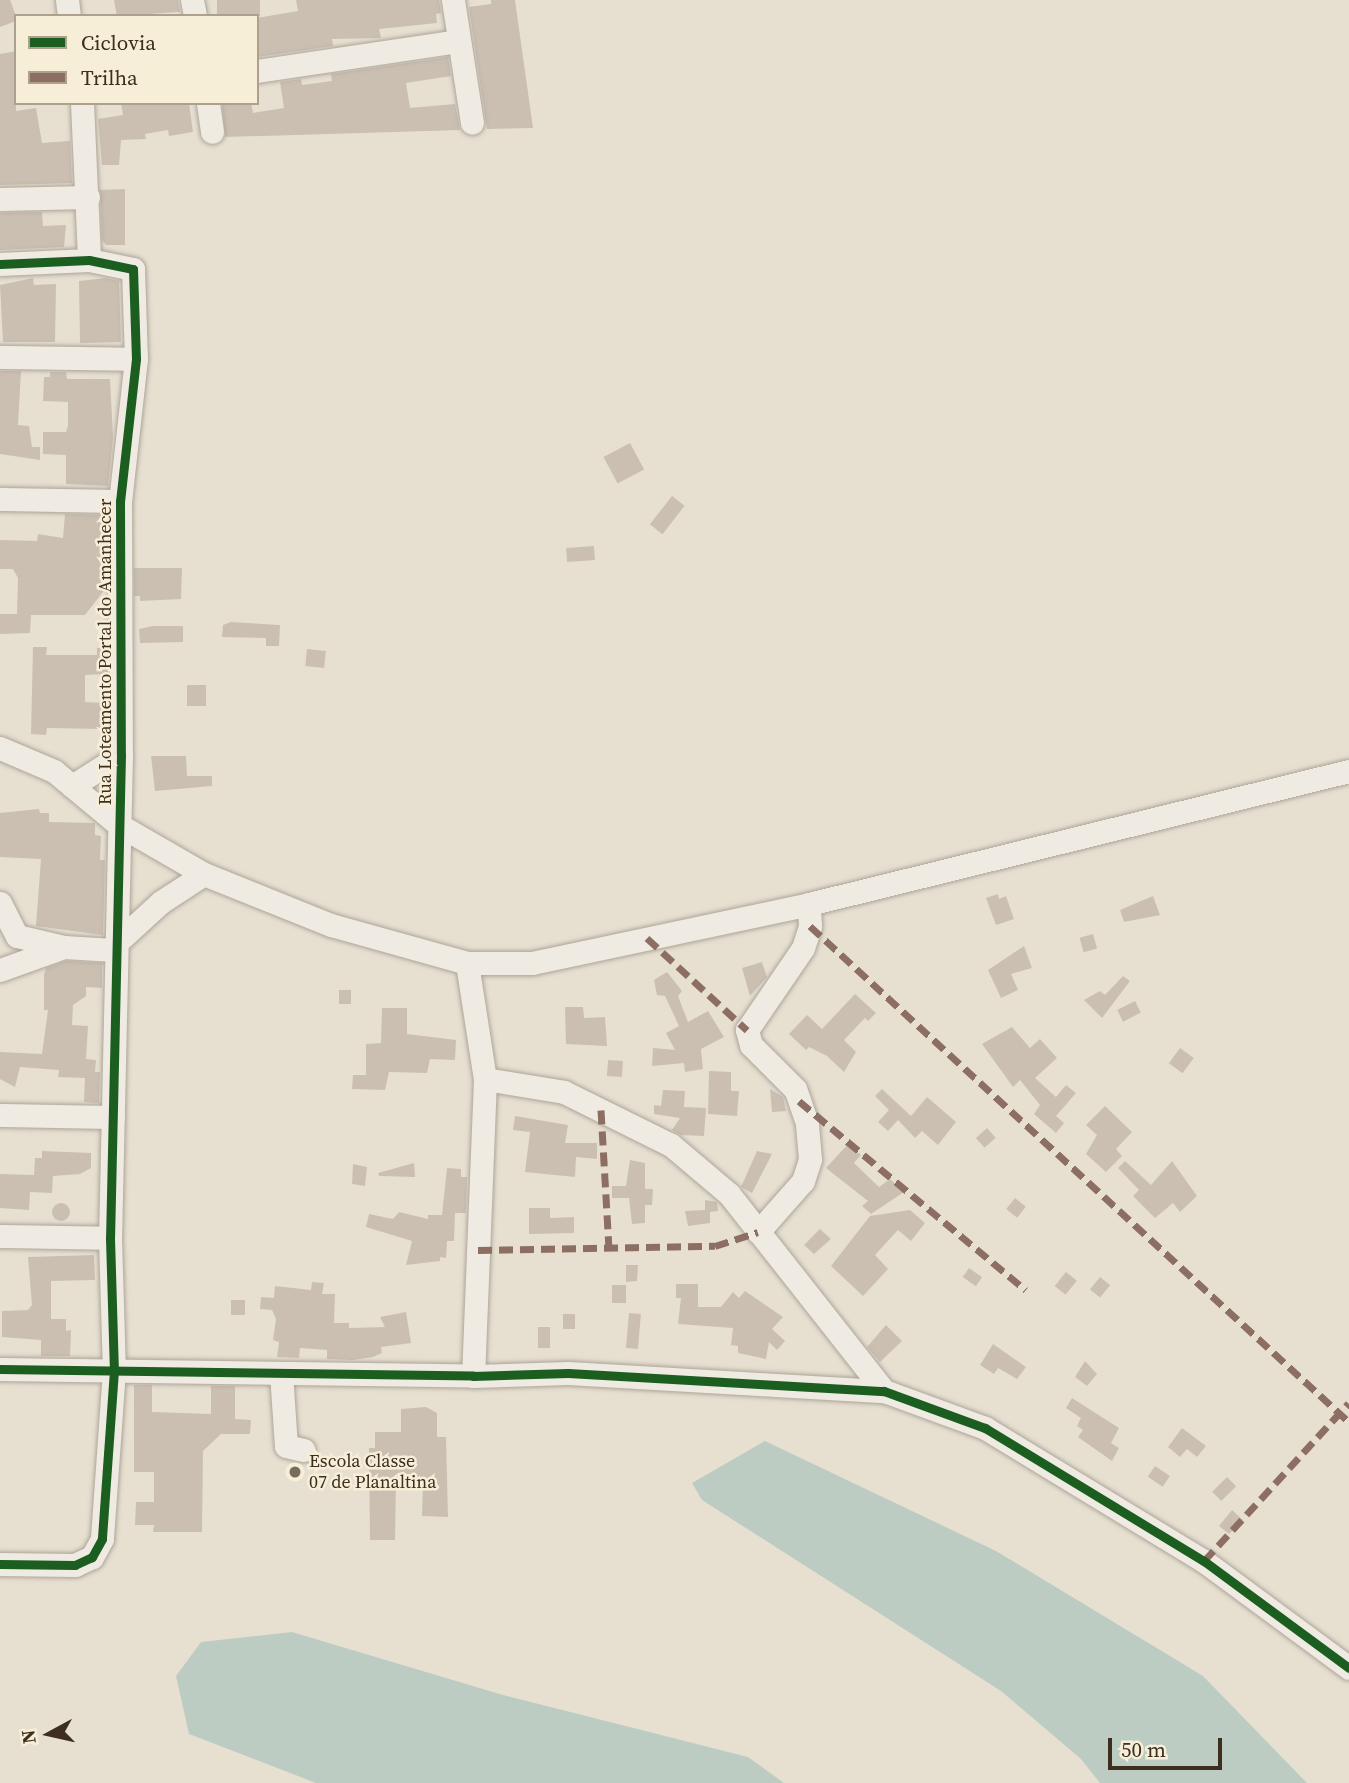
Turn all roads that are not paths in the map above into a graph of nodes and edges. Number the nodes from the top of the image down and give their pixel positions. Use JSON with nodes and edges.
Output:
{"nodes":[{"id":1,"x":453,"y":0,"type":"edge"},
{"id":2,"x":458,"y":41,"type":"junction"},
{"id":3,"x":259,"y":71,"type":"edge"},
{"id":4,"x":82,"y":105,"type":"edge"},
{"id":5,"x":208,"y":105,"type":"edge"},
{"id":6,"x":472,"y":123,"type":"dead end"},
{"id":7,"x":212,"y":132,"type":"dead end"},
{"id":8,"x":88,"y":197,"type":"junction"},
{"id":9,"x":0,"y":199,"type":"edge"},
{"id":10,"x":89,"y":260,"type":"junction"},
{"id":11,"x":0,"y":264,"type":"edge"},
{"id":12,"x":0,"y":357,"type":"edge"},
{"id":13,"x":136,"y":359,"type":"junction"},
{"id":14,"x":0,"y":499,"type":"edge"},
{"id":15,"x":120,"y":501,"type":"junction"},
{"id":16,"x":0,"y":748,"type":"edge"},
{"id":17,"x":121,"y":755,"type":"junction"},
{"id":18,"x":1349,"y":771,"type":"edge"},
{"id":19,"x":72,"y":786,"type":"junction"},
{"id":20,"x":119,"y":825,"type":"junction"},
{"id":21,"x":204,"y":874,"type":"junction"},
{"id":22,"x":0,"y":903,"type":"edge"},
{"id":23,"x":809,"y":904,"type":"junction"},
{"id":24,"x":64,"y":947,"type":"junction"},
{"id":25,"x":114,"y":948,"type":"junction"},
{"id":26,"x":467,"y":963,"type":"junction"},
{"id":27,"x":0,"y":970,"type":"edge"},
{"id":28,"x":485,"y":1079,"type":"junction"},
{"id":29,"x":0,"y":1115,"type":"edge"},
{"id":30,"x":113,"y":1117,"type":"junction"},
{"id":31,"x":758,"y":1232,"type":"junction"},
{"id":32,"x":0,"y":1236,"type":"edge"},
{"id":33,"x":110,"y":1238,"type":"junction"},
{"id":34,"x":0,"y":1369,"type":"edge"},
{"id":35,"x":114,"y":1370,"type":"junction"},
{"id":36,"x":281,"y":1373,"type":"junction"},
{"id":37,"x":473,"y":1376,"type":"junction"},
{"id":38,"x":884,"y":1391,"type":"junction"},
{"id":39,"x":304,"y":1450,"type":"dead end"},
{"id":40,"x":0,"y":1564,"type":"edge"},
{"id":41,"x":1349,"y":1668,"type":"edge"}],
"edges":[{"from":1,"to":2,"type":"street"},
{"from":2,"to":3,"type":"street"},
{"from":2,"to":6,"type":"street"},
{"from":4,"to":8,"type":"street"},
{"from":5,"to":7,"type":"street"},
{"from":8,"to":9,"type":"street"},
{"from":8,"to":10,"type":"street"},
{"from":10,"to":11,"type":"street"},
{"from":10,"to":13,"type":"street","name":"Rua Loteamento Portal do Amanhecer"},
{"from":12,"to":13,"type":"street"},
{"from":13,"to":15,"type":"street","name":"Rua Loteamento Portal do Amanhecer"},
{"from":14,"to":15,"type":"street"},
{"from":15,"to":17,"type":"street","name":"Rua Loteamento Portal do Amanhecer"},
{"from":16,"to":19,"type":"street"},
{"from":17,"to":19,"type":"street"},
{"from":17,"to":20,"type":"street","name":"Rua Loteamento Portal do Amanhecer"},
{"from":18,"to":23,"type":"street"},
{"from":19,"to":20,"type":"street"},
{"from":20,"to":21,"type":"street"},
{"from":20,"to":25,"type":"street","name":"Rua Loteamento Portal do Amanhecer"},
{"from":21,"to":25,"type":"street"},
{"from":21,"to":26,"type":"street"},
{"from":22,"to":24,"type":"street"},
{"from":23,"to":26,"type":"street"},
{"from":23,"to":31,"type":"street"},
{"from":24,"to":25,"type":"street"},
{"from":24,"to":27,"type":"street"},
{"from":25,"to":30,"type":"street","name":"Rua Loteamento Portal do Amanhecer"},
{"from":26,"to":28,"type":"street"},
{"from":28,"to":31,"type":"street"},
{"from":28,"to":37,"type":"street"},
{"from":29,"to":30,"type":"street"},
{"from":30,"to":33,"type":"street","name":"Rua Loteamento Portal do Amanhecer"},
{"from":31,"to":38,"type":"street"},
{"from":32,"to":33,"type":"street"},
{"from":33,"to":35,"type":"street","name":"Rua Loteamento Portal do Amanhecer"},
{"from":34,"to":35,"type":"street"},
{"from":35,"to":36,"type":"street"},
{"from":35,"to":40,"type":"street","name":"Rua Loteamento Portal do Amanhecer"},
{"from":36,"to":37,"type":"street"},
{"from":36,"to":39,"type":"street"},
{"from":37,"to":38,"type":"street"},
{"from":38,"to":41,"type":"street"}]}
